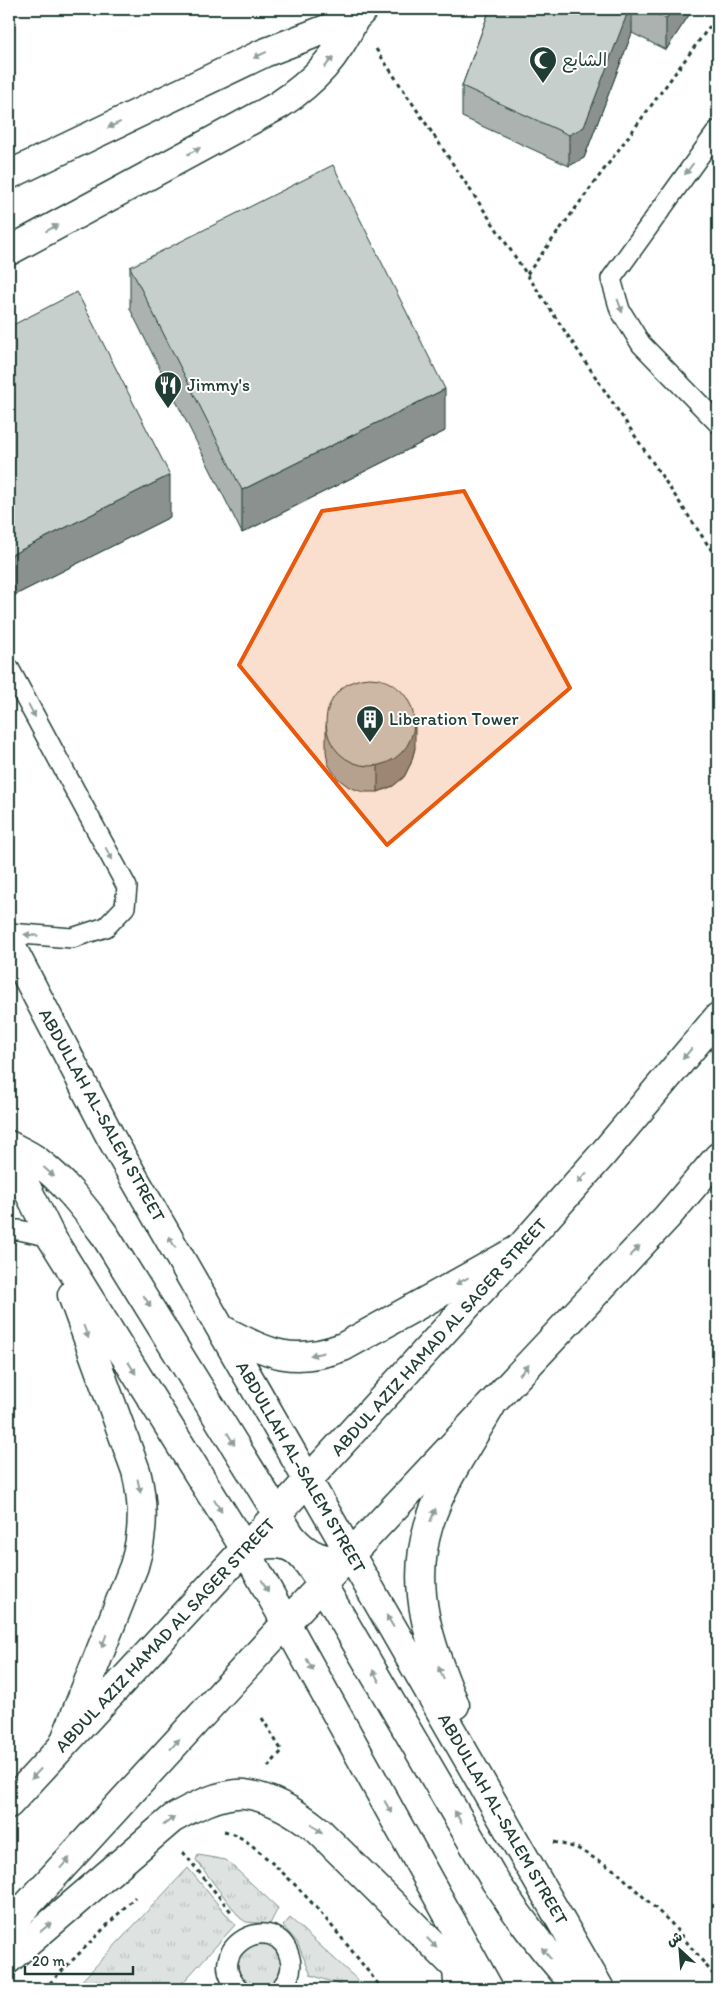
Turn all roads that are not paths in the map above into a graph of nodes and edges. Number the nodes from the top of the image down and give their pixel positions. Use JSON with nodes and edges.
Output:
{"nodes":[{"id":1,"x":360,"y":13,"type":"edge"},
{"id":2,"x":718,"y":130,"type":"edge"},
{"id":3,"x":9,"y":174,"type":"edge"},
{"id":4,"x":9,"y":252,"type":"edge"},
{"id":5,"x":718,"y":424,"type":"edge"},
{"id":6,"x":9,"y":668,"type":"edge"},
{"id":7,"x":9,"y":933,"type":"edge"},
{"id":8,"x":9,"y":942,"type":"edge"},
{"id":9,"x":9,"y":967,"type":"edge"},
{"id":10,"x":718,"y":1016,"type":"edge"},
{"id":11,"x":110,"y":1136,"type":"junction"},
{"id":12,"x":9,"y":1145,"type":"edge"},
{"id":13,"x":9,"y":1152,"type":"edge"},
{"id":14,"x":718,"y":1157,"type":"edge"},
{"id":15,"x":9,"y":1230,"type":"edge"},
{"id":16,"x":51,"y":1237,"type":"junction"},
{"id":17,"x":520,"y":1249,"type":"junction"},
{"id":18,"x":223,"y":1330,"type":"junction"},
{"id":19,"x":491,"y":1406,"type":"junction"},
{"id":20,"x":308,"y":1480,"type":"junction"},
{"id":21,"x":277,"y":1514,"type":"junction"},
{"id":22,"x":245,"y":1549,"type":"junction"},
{"id":23,"x":351,"y":1554,"type":"junction"},
{"id":24,"x":322,"y":1584,"type":"junction"},
{"id":25,"x":286,"y":1623,"type":"junction"},
{"id":26,"x":64,"y":1743,"type":"junction"},
{"id":27,"x":9,"y":1804,"type":"edge"},
{"id":28,"x":510,"y":1830,"type":"junction"},
{"id":29,"x":9,"y":1925,"type":"edge"},
{"id":30,"x":9,"y":1959,"type":"edge"},
{"id":31,"x":453,"y":1976,"type":"edge"},
{"id":32,"x":288,"y":1987,"type":"edge"},
{"id":33,"x":239,"y":1989,"type":"edge"},
{"id":34,"x":478,"y":1989,"type":"edge"},
{"id":35,"x":489,"y":1989,"type":"edge"},
{"id":36,"x":579,"y":1989,"type":"edge"},
{"id":37,"x":600,"y":1989,"type":"edge"}],
"edges":[{"from":1,"to":3,"type":"main road","one_way":true},
{"from":4,"to":1,"type":"main road","one_way":true},
{"from":2,"to":5,"type":"lane","one_way":true},
{"from":6,"to":7,"type":"lane","one_way":true},
{"from":8,"to":11,"type":"main road","name":"ABDULLAH AL-SALEM STREET"},
{"from":9,"to":11,"type":"main road"},
{"from":10,"to":17,"type":"main road","name":"ABDUL AZIZ HAMAD AL SAGER STREET","one_way":true},
{"from":18,"to":11,"type":"main road","name":"ABDULLAH AL-SALEM STREET","one_way":true},
{"from":12,"to":21,"type":"main road","one_way":true},
{"from":13,"to":16,"type":"main road"},
{"from":19,"to":14,"type":"main road","one_way":true},
{"from":15,"to":16,"type":"lane"},
{"from":16,"to":22,"type":"main road","one_way":true},
{"from":16,"to":26,"type":"main road","one_way":true},
{"from":17,"to":18,"type":"main road","one_way":true},
{"from":17,"to":20,"type":"main road","name":"ABDUL AZIZ HAMAD AL SAGER STREET"},
{"from":18,"to":20,"type":"main road","name":"ABDULLAH AL-SALEM STREET"},
{"from":19,"to":23,"type":"main road"},
{"from":28,"to":19,"type":"main road","one_way":true},
{"from":20,"to":21,"type":"main road","name":"ABDUL AZIZ HAMAD AL SAGER STREET"},
{"from":20,"to":23,"type":"main road","name":"ABDULLAH AL-SALEM STREET"},
{"from":21,"to":22,"type":"main road","name":"ABDUL AZIZ HAMAD AL SAGER STREET"},
{"from":21,"to":23,"type":"main road"},
{"from":22,"to":24,"type":"main road"},
{"from":22,"to":25,"type":"main road","one_way":true},
{"from":22,"to":26,"type":"main road","name":"ABDUL AZIZ HAMAD AL SAGER STREET"},
{"from":23,"to":24,"type":"main road"},
{"from":28,"to":23,"type":"main road","name":"ABDULLAH AL-SALEM STREET","one_way":true},
{"from":24,"to":25,"type":"main road"},
{"from":36,"to":24,"type":"main road","one_way":true},
{"from":29,"to":25,"type":"main road","one_way":true},
{"from":25,"to":35,"type":"main road","one_way":true},
{"from":26,"to":27,"type":"main road","name":"ABDUL AZIZ HAMAD AL SAGER STREET","one_way":true},
{"from":28,"to":37,"type":"main road","name":"ABDULLAH AL-SALEM STREET"},
{"from":30,"to":31,"type":"main road","one_way":true},
{"from":31,"to":34,"type":"main road"},
{"from":32,"to":33,"type":"lane"}]}
